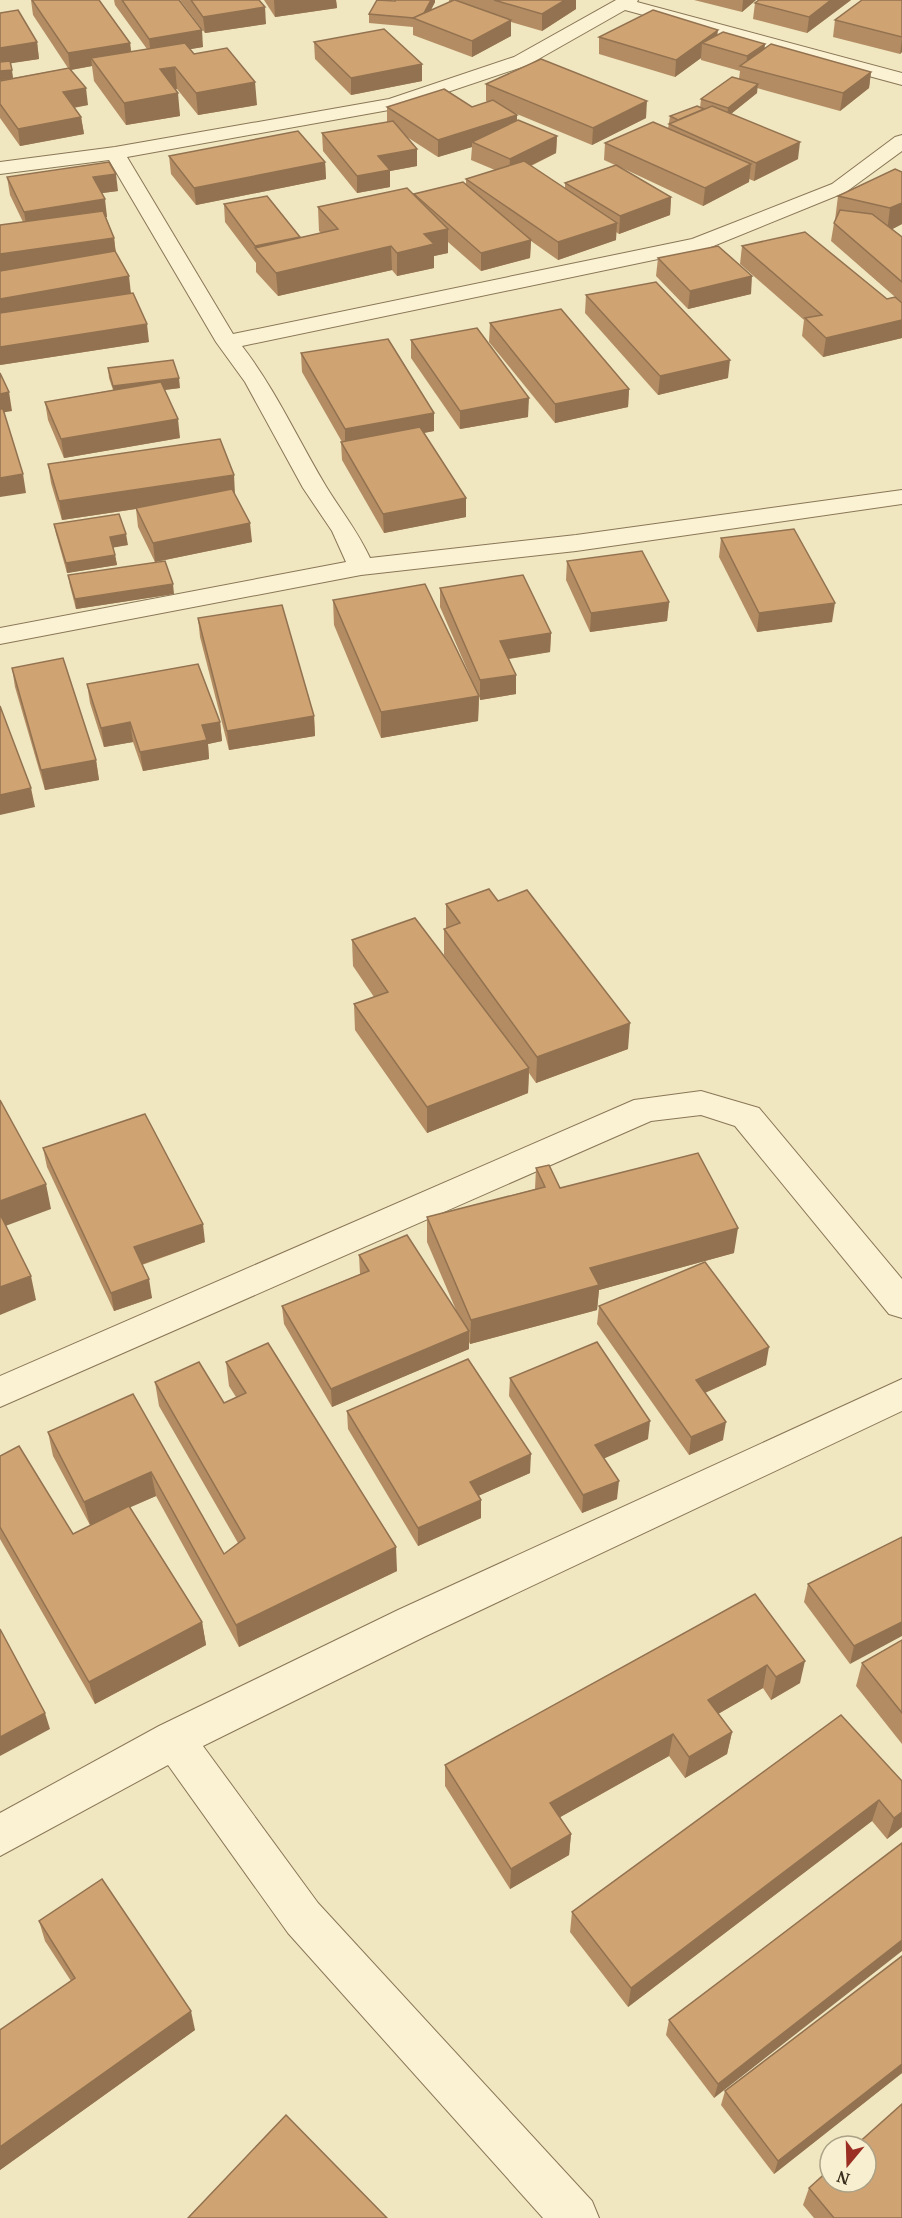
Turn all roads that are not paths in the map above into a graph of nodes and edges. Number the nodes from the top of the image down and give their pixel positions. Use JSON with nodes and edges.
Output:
{"nodes":[{"id":1,"x":626,"y":2,"type":"edge"},
{"id":2,"x":902,"y":79,"type":"edge"},
{"id":3,"x":902,"y":141,"type":"edge"},
{"id":4,"x":115,"y":153,"type":"junction"},
{"id":5,"x":0,"y":168,"type":"edge"},
{"id":6,"x":226,"y":342,"type":"junction"},
{"id":7,"x":902,"y":497,"type":"edge"},
{"id":8,"x":361,"y":567,"type":"junction"},
{"id":9,"x":0,"y":636,"type":"edge"},
{"id":10,"x":902,"y":1304,"type":"edge"},
{"id":11,"x":0,"y":1392,"type":"edge"},
{"id":12,"x":902,"y":1394,"type":"edge"},
{"id":13,"x":174,"y":1740,"type":"junction"},
{"id":14,"x":0,"y":1836,"type":"edge"},
{"id":15,"x":575,"y":2218,"type":"edge"}],
"edges":[{"from":1,"to":2,"type":"street"},
{"from":1,"to":4,"type":"street"},
{"from":3,"to":6,"type":"street"},
{"from":4,"to":5,"type":"street"},
{"from":4,"to":6,"type":"street"},
{"from":6,"to":8,"type":"street"},
{"from":7,"to":8,"type":"street"},
{"from":8,"to":9,"type":"street"},
{"from":10,"to":11,"type":"street"},
{"from":12,"to":13,"type":"street"},
{"from":13,"to":14,"type":"street"},
{"from":13,"to":15,"type":"street"}]}
